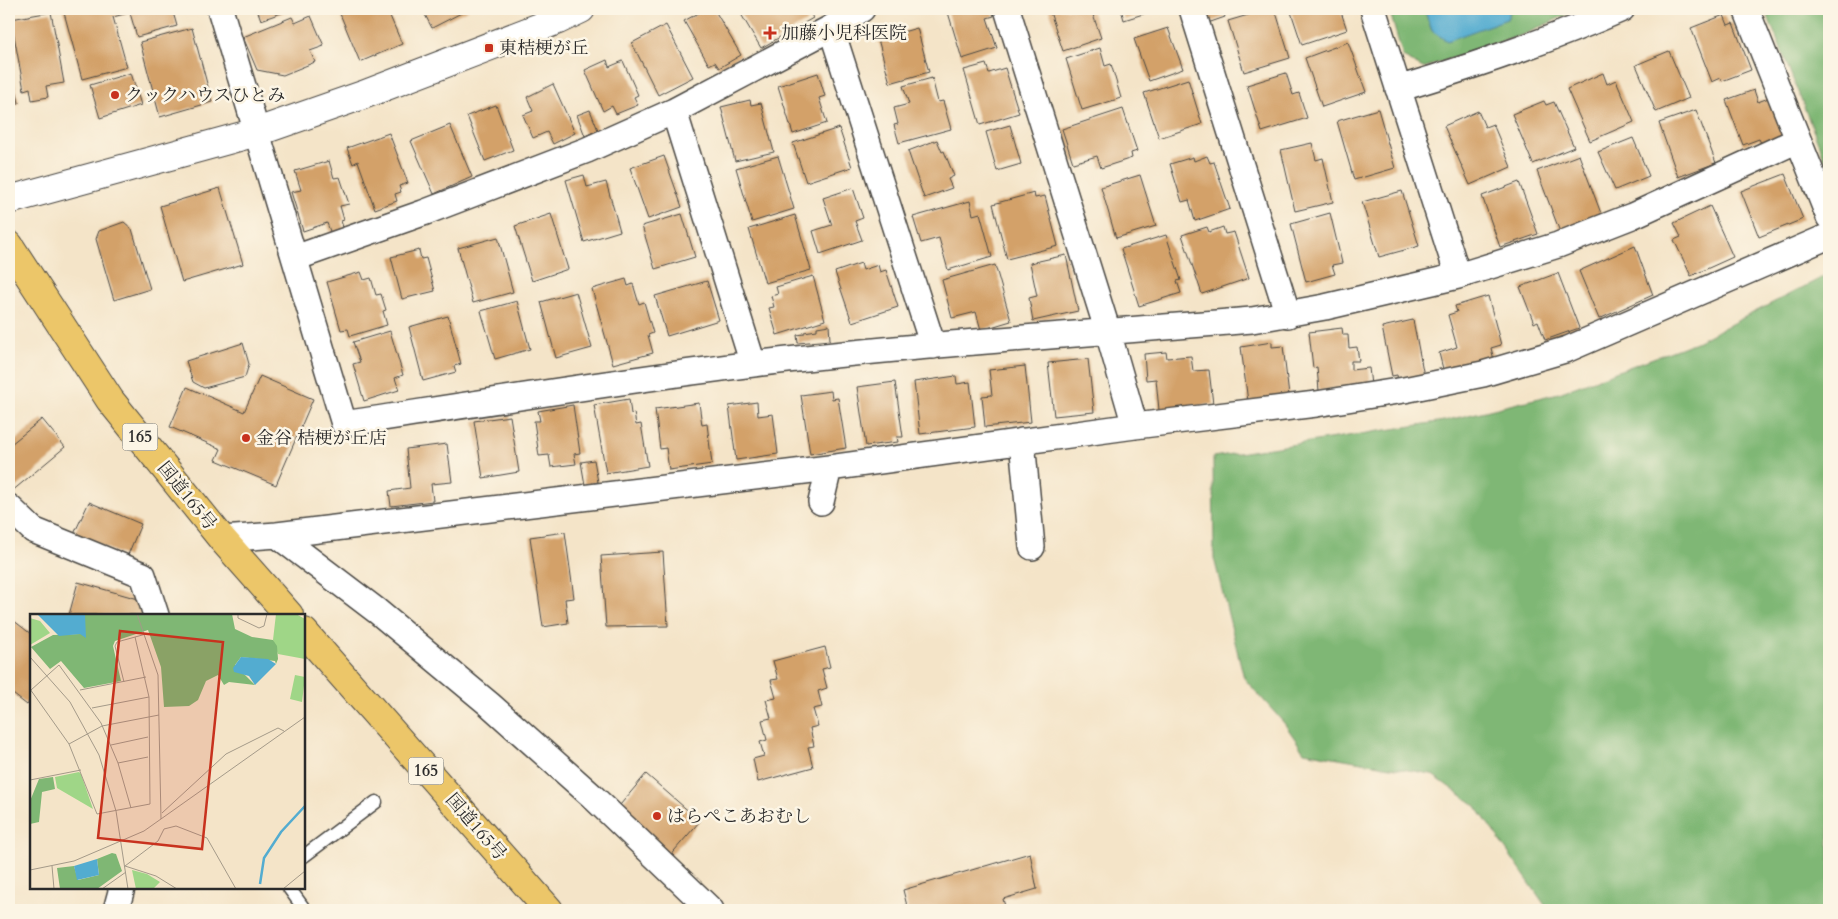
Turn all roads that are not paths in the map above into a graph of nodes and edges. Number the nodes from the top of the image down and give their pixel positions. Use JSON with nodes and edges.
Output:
{"nodes":[{"id":1,"x":220,"y":9,"type":"edge"},
{"id":2,"x":581,"y":9,"type":"edge"},
{"id":3,"x":862,"y":9,"type":"edge"},
{"id":4,"x":1007,"y":9,"type":"edge"},
{"id":5,"x":1192,"y":9,"type":"edge"},
{"id":6,"x":1373,"y":9,"type":"edge"},
{"id":7,"x":1622,"y":9,"type":"edge"},
{"id":8,"x":1746,"y":9,"type":"edge"},
{"id":9,"x":832,"y":28,"type":"junction"},
{"id":10,"x":1398,"y":89,"type":"junction"},
{"id":11,"x":674,"y":111,"type":"junction"},
{"id":12,"x":257,"y":132,"type":"junction"},
{"id":13,"x":1798,"y":140,"type":"junction"},
{"id":14,"x":9,"y":200,"type":"edge"},
{"id":15,"x":1829,"y":217,"type":"edge"},
{"id":16,"x":1829,"y":236,"type":"edge"},
{"id":17,"x":9,"y":245,"type":"edge"},
{"id":18,"x":295,"y":258,"type":"junction"},
{"id":19,"x":1458,"y":276,"type":"junction"},
{"id":20,"x":1288,"y":315,"type":"junction"},
{"id":21,"x":1108,"y":332,"type":"junction"},
{"id":22,"x":932,"y":346,"type":"junction"},
{"id":23,"x":753,"y":364,"type":"junction"},
{"id":24,"x":1135,"y":426,"type":"junction"},
{"id":25,"x":1022,"y":441,"type":"junction"},
{"id":26,"x":829,"y":468,"type":"junction"},
{"id":27,"x":821,"y":502,"type":"dead end"},
{"id":28,"x":9,"y":507,"type":"edge"},
{"id":29,"x":277,"y":536,"type":"junction"},
{"id":30,"x":222,"y":539,"type":"junction"},
{"id":31,"x":1032,"y":547,"type":"dead end"},
{"id":32,"x":156,"y":614,"type":"edge"},
{"id":33,"x":288,"y":614,"type":"edge"},
{"id":34,"x":305,"y":633,"type":"edge"},
{"id":35,"x":376,"y":802,"type":"dead end"},
{"id":36,"x":305,"y":855,"type":"edge"},
{"id":37,"x":122,"y":889,"type":"edge"},
{"id":38,"x":290,"y":889,"type":"edge"},
{"id":39,"x":116,"y":910,"type":"edge"},
{"id":40,"x":305,"y":910,"type":"edge"},
{"id":41,"x":549,"y":910,"type":"edge"},
{"id":42,"x":711,"y":910,"type":"edge"}],
"edges":[{"from":1,"to":12,"type":"street"},
{"from":2,"to":12,"type":"street"},
{"from":3,"to":9,"type":"street"},
{"from":4,"to":21,"type":"street"},
{"from":5,"to":20,"type":"street"},
{"from":6,"to":10,"type":"street"},
{"from":7,"to":10,"type":"street"},
{"from":8,"to":13,"type":"street"},
{"from":9,"to":11,"type":"street"},
{"from":9,"to":22,"type":"street"},
{"from":10,"to":19,"type":"street"},
{"from":11,"to":18,"type":"street"},
{"from":11,"to":23,"type":"street"},
{"from":12,"to":14,"type":"street"},
{"from":12,"to":18,"type":"street"},
{"from":13,"to":15,"type":"street"},
{"from":13,"to":19,"type":"street"},
{"from":16,"to":24,"type":"street"},
{"from":17,"to":30,"type":"highway","name":"国道165号","number":"165"},
{"from":18,"to":23,"type":"street"},
{"from":19,"to":20,"type":"street"},
{"from":20,"to":21,"type":"street"},
{"from":21,"to":22,"type":"street"},
{"from":21,"to":24,"type":"street"},
{"from":22,"to":23,"type":"street"},
{"from":24,"to":25,"type":"street"},
{"from":25,"to":26,"type":"street"},
{"from":25,"to":31,"type":"street"},
{"from":26,"to":27,"type":"street"},
{"from":26,"to":29,"type":"street"},
{"from":28,"to":32,"type":"street"},
{"from":29,"to":30,"type":"street"},
{"from":29,"to":42,"type":"street"},
{"from":30,"to":33,"type":"highway","name":"国道165号","number":"165"},
{"from":34,"to":41,"type":"highway","name":"国道165号","number":"165"},
{"from":35,"to":36,"type":"lane"},
{"from":37,"to":39,"type":"street"},
{"from":38,"to":40,"type":"lane"}]}
